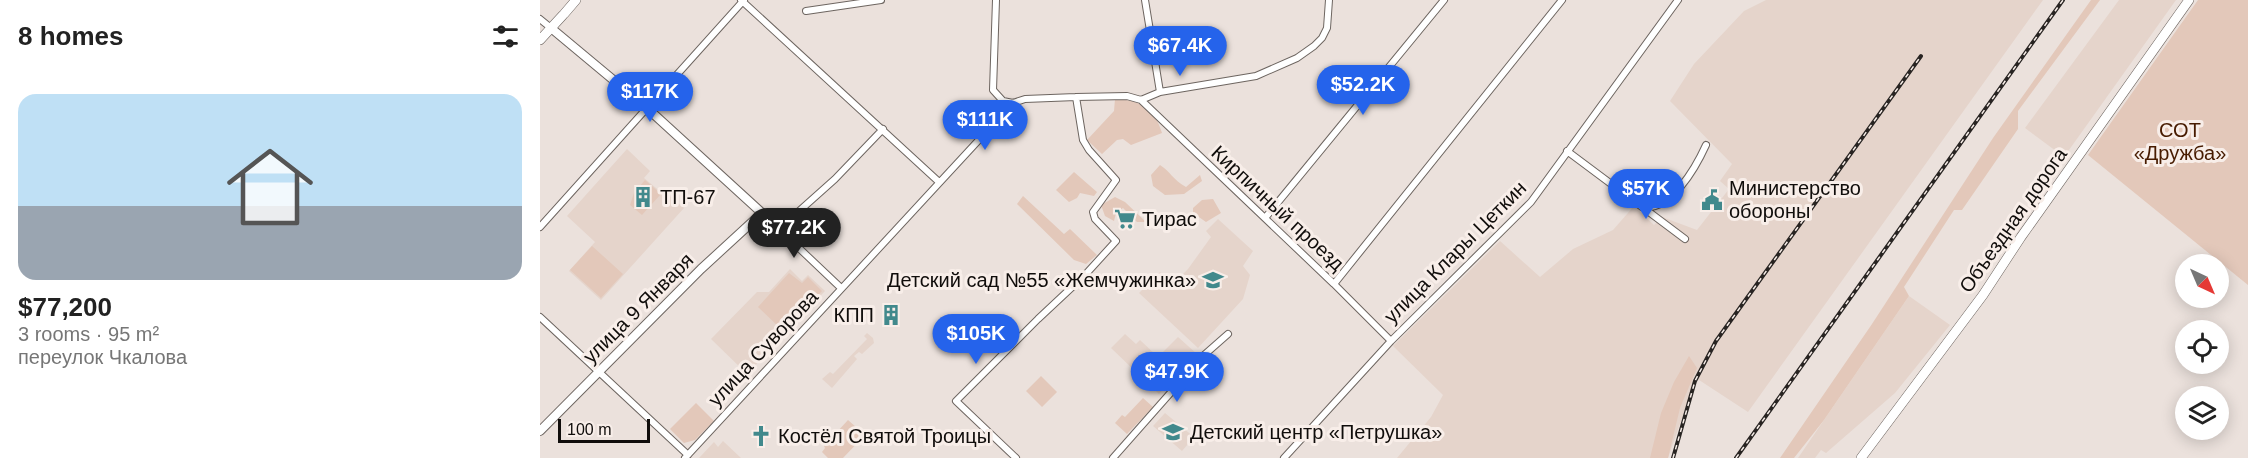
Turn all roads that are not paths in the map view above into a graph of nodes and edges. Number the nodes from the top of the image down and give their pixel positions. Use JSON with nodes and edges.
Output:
{"nodes":[{"id":1,"x":576,"y":0,"type":"edge"},
{"id":2,"x":881,"y":0,"type":"edge"},
{"id":3,"x":996,"y":0,"type":"edge"},
{"id":4,"x":1145,"y":0,"type":"edge"},
{"id":5,"x":1329,"y":0,"type":"edge"},
{"id":6,"x":1444,"y":0,"type":"edge"},
{"id":7,"x":1562,"y":0,"type":"edge"},
{"id":8,"x":1678,"y":0,"type":"edge"},
{"id":9,"x":2189,"y":0,"type":"edge"},
{"id":10,"x":742,"y":1,"type":"edge"},
{"id":11,"x":806,"y":10,"type":"dead end"},
{"id":12,"x":540,"y":20,"type":"edge"},
{"id":13,"x":551,"y":28,"type":"junction"},
{"id":14,"x":540,"y":40,"type":"edge"},
{"id":15,"x":1160,"y":92,"type":"junction"},
{"id":16,"x":1076,"y":97,"type":"junction"},
{"id":17,"x":1141,"y":100,"type":"junction"},
{"id":18,"x":1013,"y":103,"type":"junction"},
{"id":19,"x":647,"y":108,"type":"junction"},
{"id":20,"x":883,"y":129,"type":"junction"},
{"id":21,"x":1706,"y":145,"type":"dead end"},
{"id":22,"x":1567,"y":152,"type":"junction"},
{"id":23,"x":939,"y":182,"type":"junction"},
{"id":24,"x":1642,"y":207,"type":"junction"},
{"id":25,"x":762,"y":213,"type":"junction"},
{"id":26,"x":1264,"y":218,"type":"junction"},
{"id":27,"x":540,"y":227,"type":"edge"},
{"id":28,"x":780,"y":229,"type":"junction"},
{"id":29,"x":1685,"y":239,"type":"dead end"},
{"id":30,"x":1334,"y":284,"type":"junction"},
{"id":31,"x":842,"y":288,"type":"junction"},
{"id":32,"x":540,"y":317,"type":"edge"},
{"id":33,"x":1228,"y":334,"type":"dead end"},
{"id":34,"x":1391,"y":341,"type":"junction"},
{"id":35,"x":598,"y":370,"type":"junction"},
{"id":36,"x":540,"y":431,"type":"edge"},
{"id":37,"x":687,"y":456,"type":"edge"},
{"id":38,"x":1016,"y":458,"type":"edge"},
{"id":39,"x":1113,"y":458,"type":"edge"},
{"id":40,"x":1284,"y":458,"type":"edge"},
{"id":41,"x":1861,"y":458,"type":"edge"}],
"edges":[{"from":1,"to":13,"type":"main road"},
{"from":2,"to":11,"type":"street"},
{"from":3,"to":18,"type":"street"},
{"from":4,"to":15,"type":"street"},
{"from":5,"to":15,"type":"street"},
{"from":6,"to":26,"type":"street"},
{"from":7,"to":30,"type":"street"},
{"from":8,"to":22,"type":"street","name":"улица Клары Цеткин"},
{"from":9,"to":41,"type":"main road","name":"Объездная дорога"},
{"from":10,"to":19,"type":"street"},
{"from":10,"to":20,"type":"street"},
{"from":12,"to":13,"type":"street"},
{"from":13,"to":14,"type":"main road"},
{"from":13,"to":19,"type":"street"},
{"from":15,"to":17,"type":"street"},
{"from":16,"to":17,"type":"street"},
{"from":16,"to":18,"type":"street"},
{"from":16,"to":38,"type":"street"},
{"from":17,"to":26,"type":"street","name":"Кирпичный проезд"},
{"from":18,"to":23,"type":"street","name":"улица Суворова"},
{"from":19,"to":25,"type":"street"},
{"from":19,"to":27,"type":"street"},
{"from":20,"to":23,"type":"street"},
{"from":20,"to":28,"type":"street"},
{"from":21,"to":24,"type":"street"},
{"from":22,"to":24,"type":"street"},
{"from":22,"to":34,"type":"street","name":"улица Клары Цеткин"},
{"from":23,"to":31,"type":"street","name":"улица Суворова"},
{"from":24,"to":29,"type":"street"},
{"from":25,"to":28,"type":"street"},
{"from":25,"to":35,"type":"street","name":"улица 9 Января"},
{"from":26,"to":30,"type":"street","name":"Кирпичный проезд"},
{"from":28,"to":31,"type":"street"},
{"from":30,"to":34,"type":"street","name":"Кирпичный проезд"},
{"from":31,"to":37,"type":"street","name":"улица Суворова"},
{"from":32,"to":35,"type":"street"},
{"from":33,"to":39,"type":"street"},
{"from":34,"to":40,"type":"street","name":"улица Клары Цеткин"},
{"from":35,"to":36,"type":"street","name":"улица 9 Января"},
{"from":35,"to":37,"type":"street"}]}
